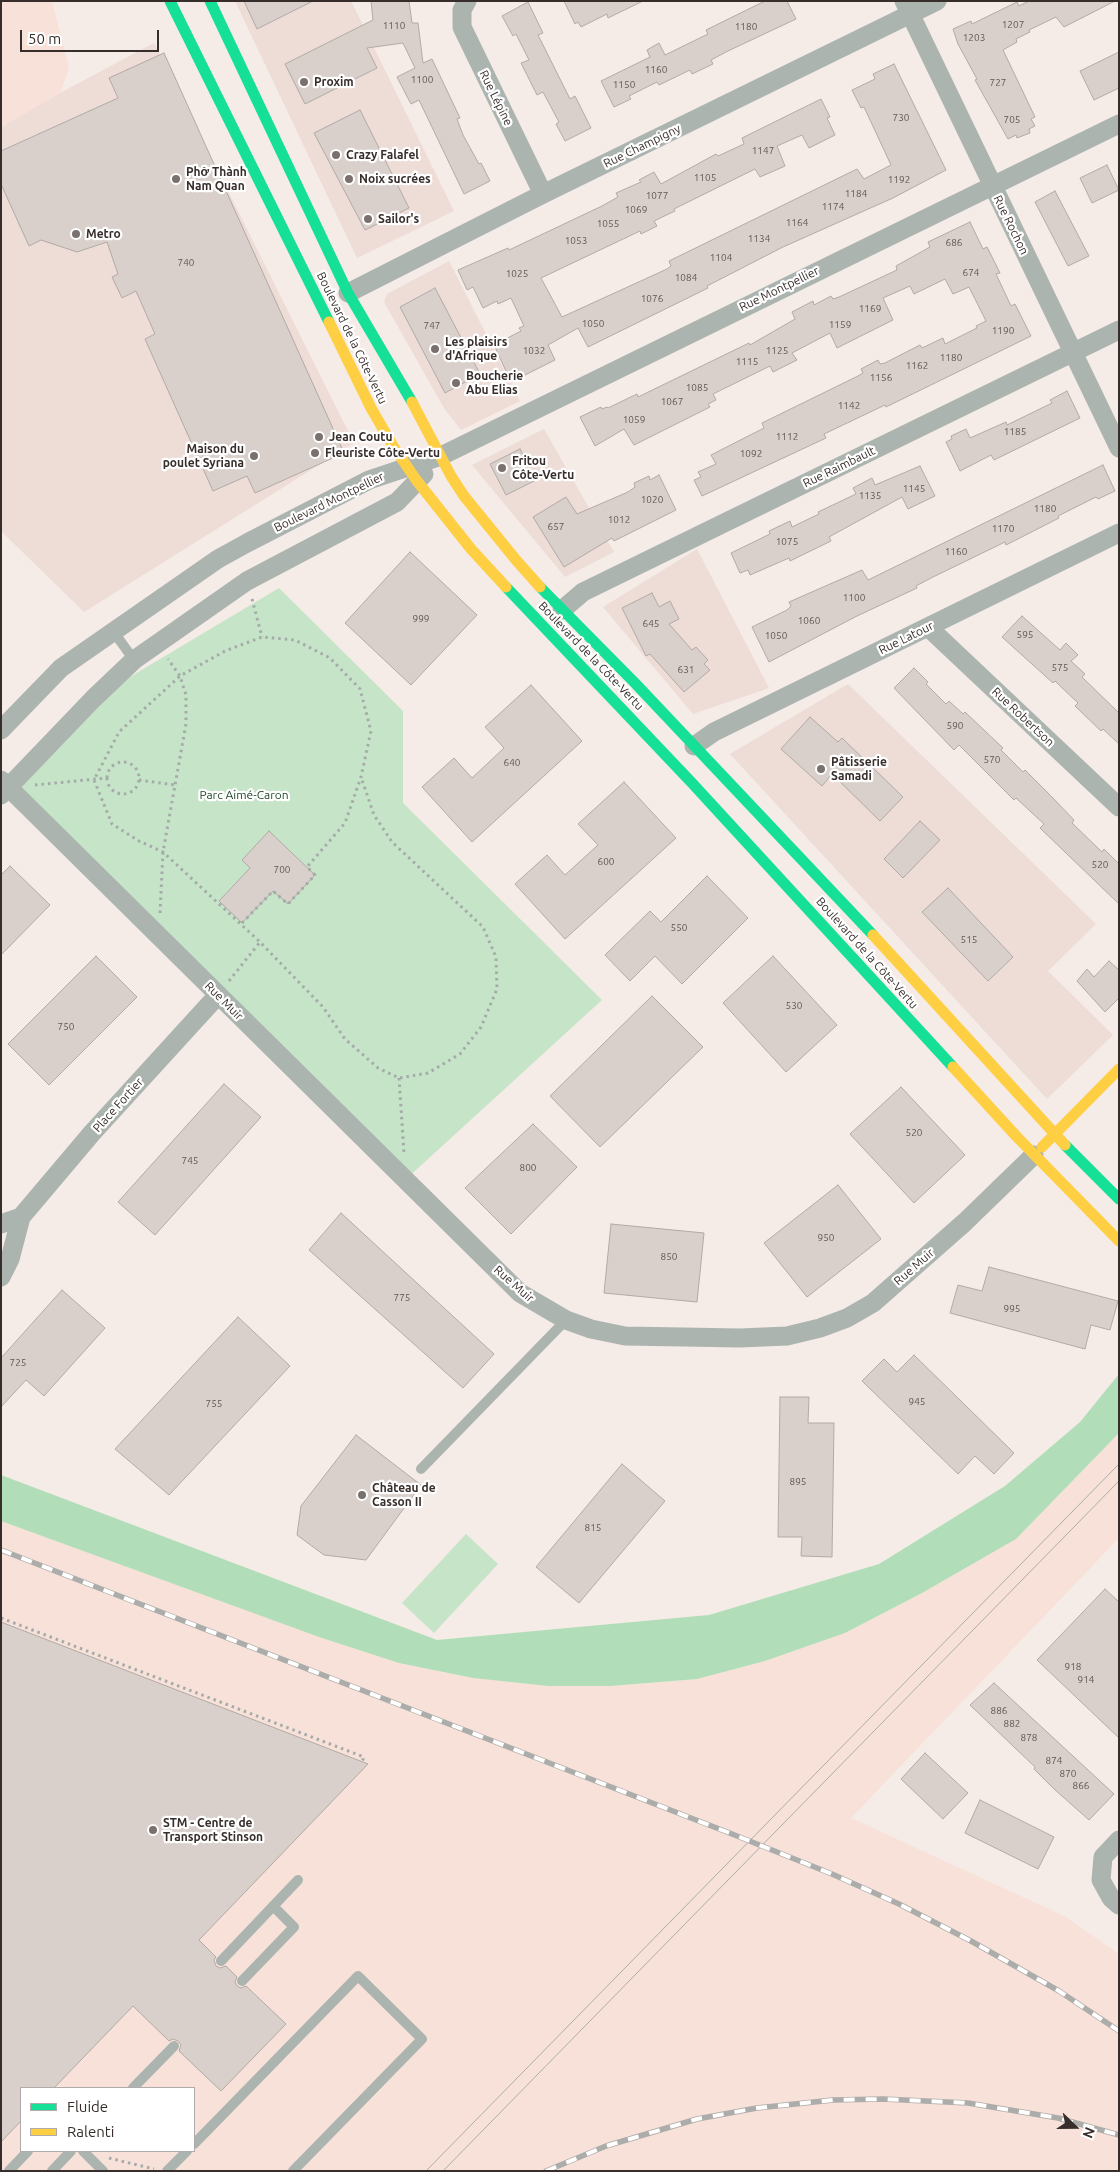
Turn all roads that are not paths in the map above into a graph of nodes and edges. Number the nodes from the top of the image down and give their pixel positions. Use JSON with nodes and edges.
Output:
{"nodes":[{"id":1,"x":170,"y":1,"type":"edge"},
{"id":2,"x":210,"y":1,"type":"edge"},
{"id":3,"x":467,"y":1,"type":"edge"},
{"id":4,"x":937,"y":1,"type":"edge"},
{"id":5,"x":907,"y":8,"type":"edge"},
{"id":6,"x":1119,"y":124,"type":"edge"},
{"id":7,"x":992,"y":185,"type":"junction"},
{"id":8,"x":543,"y":194,"type":"junction"},
{"id":9,"x":348,"y":293,"type":"junction"},
{"id":10,"x":1119,"y":330,"type":"edge"},
{"id":11,"x":1072,"y":353,"type":"junction"},
{"id":12,"x":1119,"y":448,"type":"edge"},
{"id":13,"x":441,"y":456,"type":"junction"},
{"id":14,"x":412,"y":474,"type":"junction"},
{"id":15,"x":1119,"y":533,"type":"edge"},
{"id":16,"x":562,"y":610,"type":"junction"},
{"id":17,"x":928,"y":627,"type":"junction"},
{"id":18,"x":114,"y":631,"type":"junction"},
{"id":19,"x":134,"y":660,"type":"junction"},
{"id":20,"x":1,"y":730,"type":"edge"},
{"id":21,"x":694,"y":746,"type":"junction"},
{"id":22,"x":4,"y":787,"type":"edge"},
{"id":23,"x":1119,"y":807,"type":"edge"},
{"id":24,"x":218,"y":995,"type":"junction"},
{"id":25,"x":1119,"y":1070,"type":"edge"},
{"id":26,"x":1055,"y":1134,"type":"junction"},
{"id":27,"x":1034,"y":1155,"type":"junction"},
{"id":28,"x":1119,"y":1200,"type":"edge"},
{"id":29,"x":21,"y":1217,"type":"junction"},
{"id":30,"x":1,"y":1224,"type":"edge"},
{"id":31,"x":1119,"y":1241,"type":"edge"},
{"id":32,"x":1,"y":1277,"type":"edge"},
{"id":33,"x":566,"y":1320,"type":"junction"},
{"id":34,"x":421,"y":1469,"type":"dead end"},
{"id":35,"x":1119,"y":1840,"type":"edge"},
{"id":36,"x":298,"y":1880,"type":"dead end"},
{"id":37,"x":273,"y":1906,"type":"junction"},
{"id":38,"x":1119,"y":1906,"type":"edge"},
{"id":39,"x":221,"y":1961,"type":"dead end"},
{"id":40,"x":242,"y":1981,"type":"dead end"},
{"id":41,"x":174,"y":2046,"type":"dead end"},
{"id":42,"x":133,"y":2087,"type":"edge"},
{"id":43,"x":195,"y":2143,"type":"edge"},
{"id":44,"x":27,"y":2152,"type":"edge"},
{"id":45,"x":70,"y":2152,"type":"edge"},
{"id":46,"x":84,"y":2152,"type":"edge"},
{"id":47,"x":186,"y":2152,"type":"edge"},
{"id":48,"x":163,"y":2170,"type":"edge"},
{"id":49,"x":9,"y":2171,"type":"edge"},
{"id":50,"x":52,"y":2171,"type":"edge"},
{"id":51,"x":103,"y":2171,"type":"edge"},
{"id":52,"x":293,"y":2171,"type":"edge"}],
"edges":[{"from":1,"to":14,"type":"main road","name":"Boulevard de la Côte-Vertu"},
{"from":2,"to":9,"type":"main road","name":"Boulevard de la Côte-Vertu"},
{"from":3,"to":8,"type":"street","name":"Rue Lépine"},
{"from":4,"to":5,"type":"street","name":"Rue Champigny"},
{"from":5,"to":7,"type":"street","name":"Rue Rochon"},
{"from":5,"to":8,"type":"street","name":"Rue Champigny"},
{"from":6,"to":7,"type":"street","name":"Rue Montpellier"},
{"from":7,"to":11,"type":"street","name":"Rue Rochon"},
{"from":7,"to":13,"type":"street","name":"Rue Montpellier"},
{"from":8,"to":9,"type":"street","name":"Rue Champigny"},
{"from":9,"to":13,"type":"main road","name":"Boulevard de la Côte-Vertu"},
{"from":10,"to":11,"type":"street","name":"Rue Raimbault"},
{"from":11,"to":12,"type":"street","name":"Rue Rochon"},
{"from":11,"to":16,"type":"street","name":"Rue Raimbault"},
{"from":13,"to":14,"type":"street","name":"Boulevard Montpellier"},
{"from":13,"to":16,"type":"main road","name":"Boulevard de la Côte-Vertu"},
{"from":14,"to":18,"type":"street","name":"Boulevard Montpellier"},
{"from":14,"to":19,"type":"street","name":"Boulevard Montpellier"},
{"from":14,"to":27,"type":"main road","name":"Boulevard de la Côte-Vertu"},
{"from":15,"to":17,"type":"street","name":"Rue Latour"},
{"from":16,"to":21,"type":"main road","name":"Boulevard de la Côte-Vertu"},
{"from":17,"to":21,"type":"street","name":"Rue Latour"},
{"from":17,"to":23,"type":"street","name":"Rue Robertson"},
{"from":18,"to":19,"type":"lane"},
{"from":18,"to":20,"type":"street","name":"Boulevard Montpellier"},
{"from":19,"to":22,"type":"street","name":"Boulevard Montpellier"},
{"from":21,"to":26,"type":"main road","name":"Boulevard de la Côte-Vertu"},
{"from":22,"to":24,"type":"street","name":"Rue Muir"},
{"from":24,"to":29,"type":"street","name":"Place Fortier"},
{"from":24,"to":33,"type":"street","name":"Rue Muir"},
{"from":25,"to":26,"type":"main road","name":"Rue Muir"},
{"from":26,"to":27,"type":"main road","name":"Rue Muir"},
{"from":26,"to":28,"type":"main road","name":"Boulevard de la Côte-Vertu"},
{"from":27,"to":31,"type":"main road","name":"Boulevard de la Côte-Vertu"},
{"from":27,"to":33,"type":"street","name":"Rue Muir"},
{"from":29,"to":30,"type":"street"},
{"from":29,"to":32,"type":"street","name":"Place Fortier"},
{"from":33,"to":34,"type":"lane"},
{"from":35,"to":38,"type":"street"},
{"from":36,"to":37,"type":"lane"},
{"from":37,"to":39,"type":"lane"},
{"from":37,"to":40,"type":"lane"},
{"from":41,"to":42,"type":"lane"},
{"from":43,"to":52,"type":"lane"},
{"from":44,"to":49,"type":"lane"},
{"from":45,"to":50,"type":"lane"},
{"from":46,"to":51,"type":"lane"},
{"from":47,"to":48,"type":"lane"}]}
